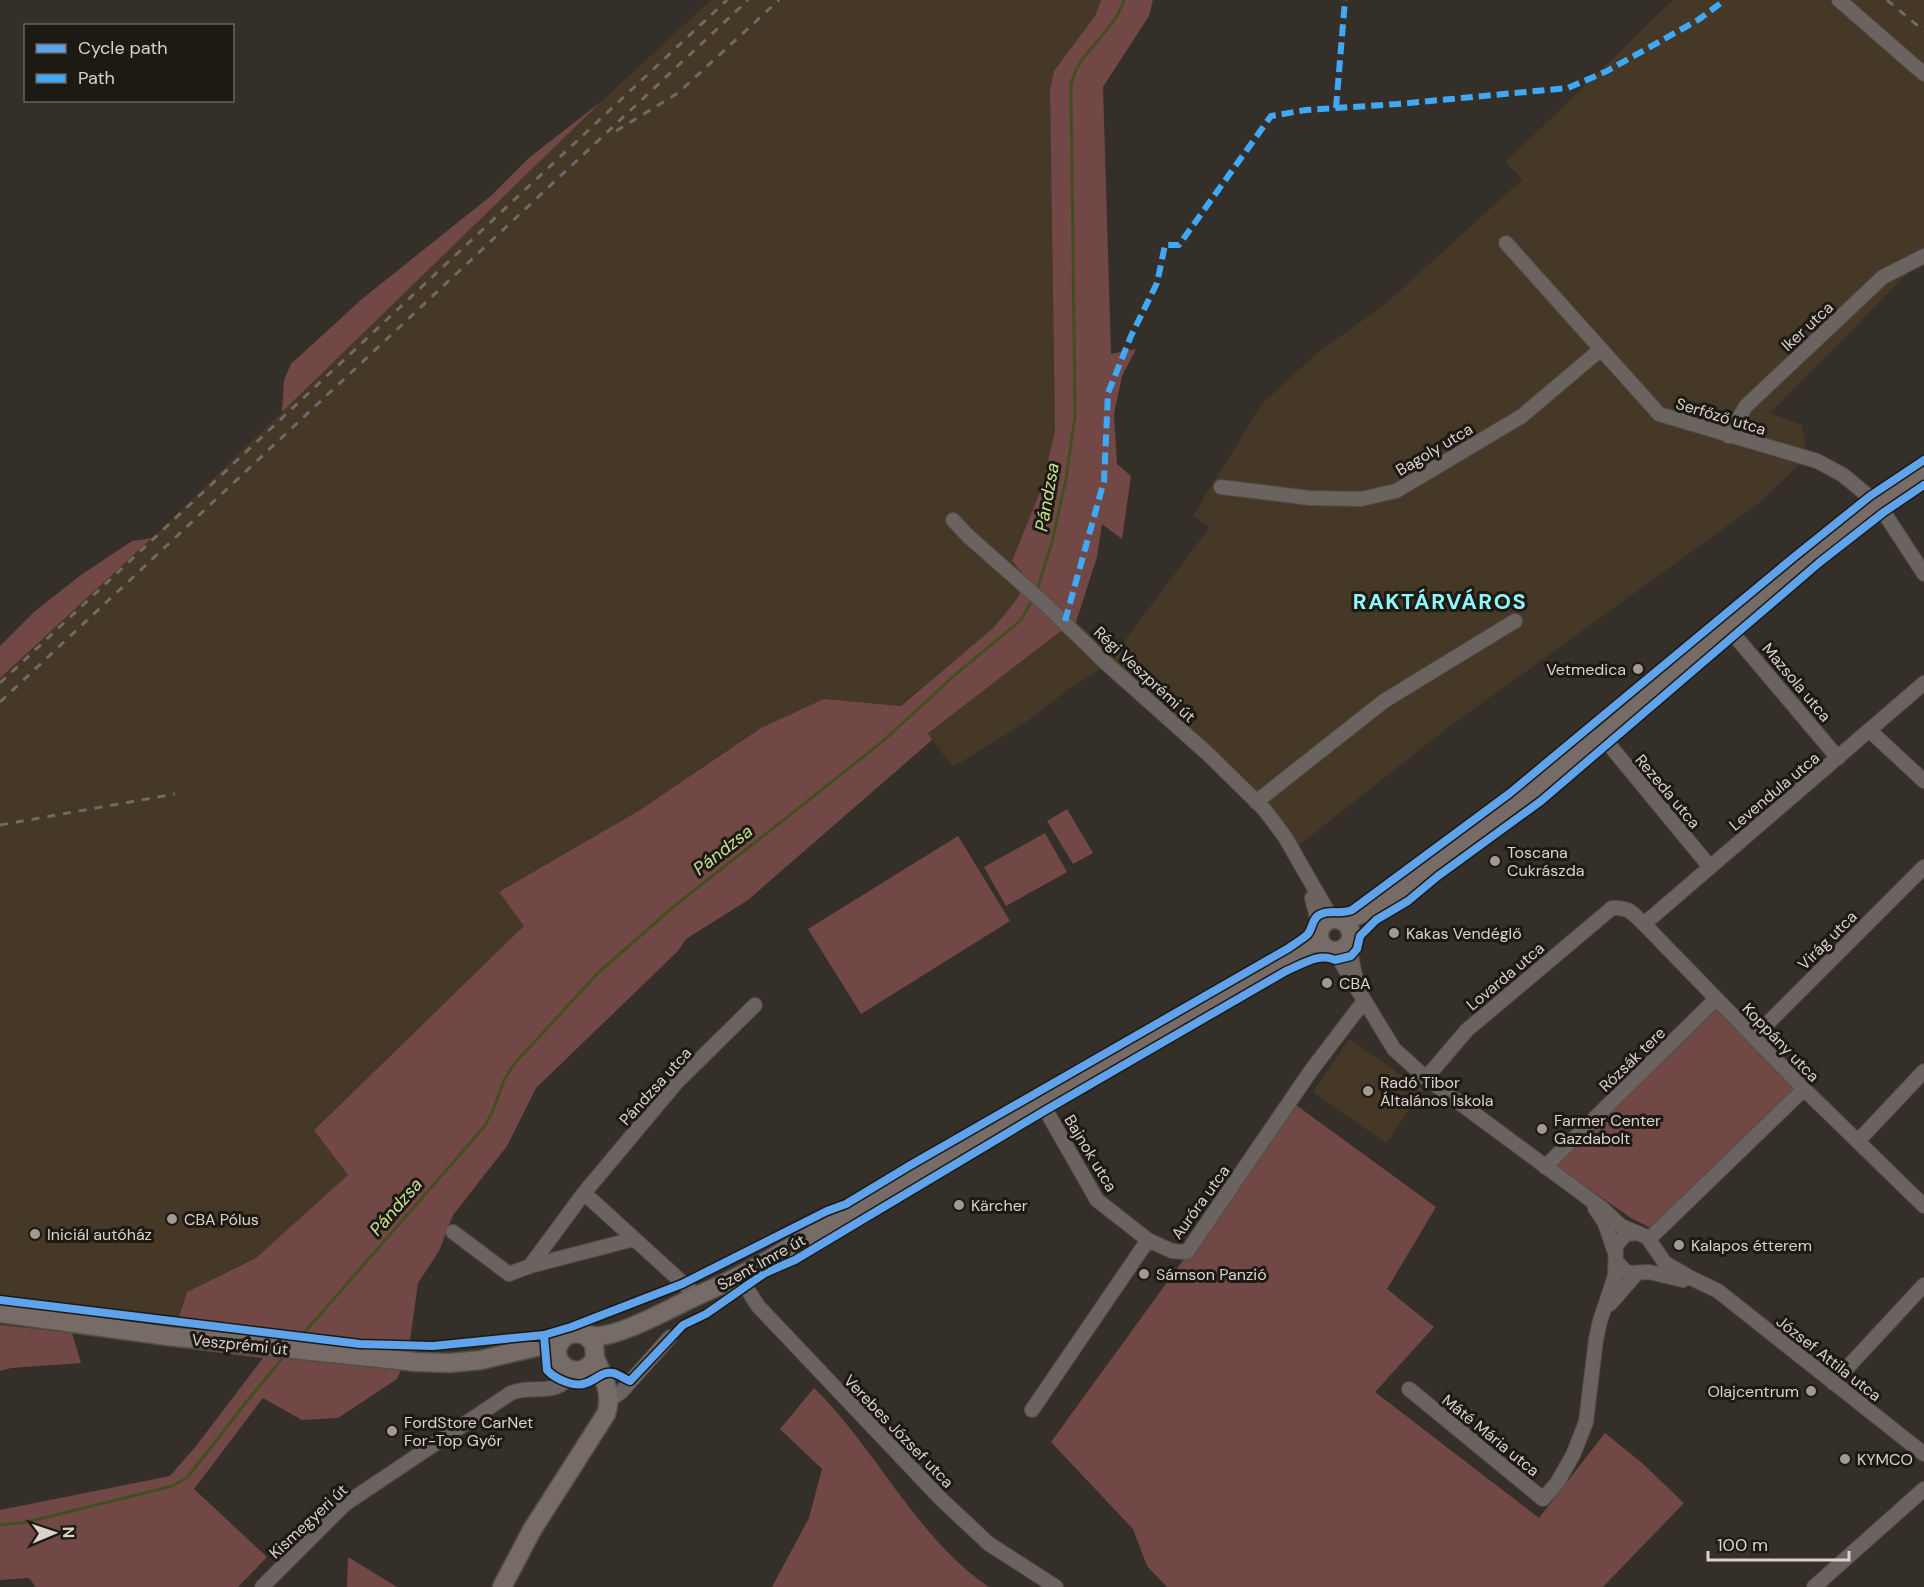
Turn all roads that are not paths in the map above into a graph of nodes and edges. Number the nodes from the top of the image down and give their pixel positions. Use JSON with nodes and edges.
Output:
{"nodes":[{"id":1,"x":1839,"y":0,"type":"edge"},
{"id":2,"x":1924,"y":74,"type":"edge"},
{"id":3,"x":1506,"y":243,"type":"dead end"},
{"id":4,"x":1924,"y":256,"type":"edge"},
{"id":5,"x":1600,"y":350,"type":"junction"},
{"id":6,"x":1728,"y":436,"type":"junction"},
{"id":7,"x":1924,"y":474,"type":"edge"},
{"id":8,"x":1221,"y":487,"type":"dead end"},
{"id":9,"x":1879,"y":505,"type":"junction"},
{"id":10,"x":953,"y":520,"type":"dead end"},
{"id":11,"x":1924,"y":574,"type":"edge"},
{"id":12,"x":1515,"y":621,"type":"dead end"},
{"id":13,"x":1729,"y":629,"type":"junction"},
{"id":14,"x":1924,"y":683,"type":"edge"},
{"id":15,"x":1869,"y":730,"type":"junction"},
{"id":16,"x":1602,"y":736,"type":"junction"},
{"id":17,"x":1838,"y":758,"type":"junction"},
{"id":18,"x":1924,"y":781,"type":"edge"},
{"id":19,"x":1256,"y":802,"type":"junction"},
{"id":20,"x":1710,"y":867,"type":"junction"},
{"id":21,"x":1924,"y":867,"type":"edge"},
{"id":22,"x":1612,"y":908,"type":"joint"},
{"id":23,"x":1644,"y":924,"type":"junction"},
{"id":24,"x":1334,"y":935,"type":"junction"},
{"id":25,"x":1716,"y":999,"type":"junction"},
{"id":26,"x":1364,"y":1001,"type":"junction"},
{"id":27,"x":755,"y":1005,"type":"dead end"},
{"id":28,"x":1754,"y":1037,"type":"junction"},
{"id":29,"x":1924,"y":1071,"type":"edge"},
{"id":30,"x":1426,"y":1078,"type":"junction"},
{"id":31,"x":1804,"y":1089,"type":"junction"},
{"id":32,"x":1041,"y":1100,"type":"junction"},
{"id":33,"x":1858,"y":1141,"type":"junction"},
{"id":34,"x":1545,"y":1167,"type":"junction"},
{"id":35,"x":584,"y":1193,"type":"junction"},
{"id":36,"x":1586,"y":1197,"type":"junction"},
{"id":37,"x":1924,"y":1206,"type":"edge"},
{"id":38,"x":453,"y":1232,"type":"dead end"},
{"id":39,"x":634,"y":1239,"type":"junction"},
{"id":40,"x":1647,"y":1239,"type":"junction"},
{"id":41,"x":1148,"y":1240,"type":"junction"},
{"id":42,"x":1615,"y":1256,"type":"junction"},
{"id":43,"x":530,"y":1266,"type":"junction"},
{"id":44,"x":1639,"y":1273,"type":"junction"},
{"id":45,"x":739,"y":1276,"type":"junction"},
{"id":46,"x":1924,"y":1285,"type":"edge"},
{"id":47,"x":1713,"y":1289,"type":"junction"},
{"id":48,"x":697,"y":1296,"type":"junction"},
{"id":49,"x":0,"y":1313,"type":"edge"},
{"id":50,"x":646,"y":1321,"type":"junction"},
{"id":51,"x":1600,"y":1321,"type":"junction"},
{"id":52,"x":585,"y":1335,"type":"junction"},
{"id":53,"x":670,"y":1337,"type":"dead end"},
{"id":54,"x":561,"y":1341,"type":"junction"},
{"id":55,"x":481,"y":1360,"type":"junction"},
{"id":56,"x":578,"y":1363,"type":"junction"},
{"id":57,"x":1833,"y":1383,"type":"junction"},
{"id":58,"x":1409,"y":1389,"type":"dead end"},
{"id":59,"x":609,"y":1401,"type":"junction"},
{"id":60,"x":1032,"y":1410,"type":"dead end"},
{"id":61,"x":1924,"y":1454,"type":"edge"},
{"id":62,"x":1924,"y":1490,"type":"edge"},
{"id":63,"x":262,"y":1587,"type":"edge"},
{"id":64,"x":502,"y":1587,"type":"edge"},
{"id":65,"x":1056,"y":1587,"type":"edge"},
{"id":66,"x":1814,"y":1587,"type":"edge"}],
"edges":[{"from":1,"to":2,"type":"street"},
{"from":3,"to":5,"type":"street","name":"Serfőző utca"},
{"from":4,"to":6,"type":"street","name":"Iker utca"},
{"from":5,"to":6,"type":"street","name":"Serfőző utca"},
{"from":5,"to":8,"type":"street","name":"Bagoly utca"},
{"from":6,"to":9,"type":"street","name":"Serfőző utca"},
{"from":7,"to":9,"type":"main road","name":"Szent Imre út"},
{"from":9,"to":11,"type":"street","name":"Serfőző utca"},
{"from":9,"to":13,"type":"main road","name":"Szent Imre út"},
{"from":10,"to":19,"type":"street","name":"Régi Veszprémi út"},
{"from":12,"to":19,"type":"street"},
{"from":13,"to":16,"type":"main road","name":"Szent Imre út"},
{"from":13,"to":17,"type":"street","name":"Mazsola utca"},
{"from":14,"to":15,"type":"street","name":"Levendula utca"},
{"from":15,"to":17,"type":"street","name":"Levendula utca"},
{"from":15,"to":18,"type":"street"},
{"from":16,"to":20,"type":"street","name":"Rezeda utca"},
{"from":16,"to":24,"type":"main road","name":"Szent Imre út"},
{"from":17,"to":20,"type":"street","name":"Levendula utca"},
{"from":19,"to":24,"type":"street","name":"Régi Veszprémi út"},
{"from":20,"to":23,"type":"street","name":"Levendula utca"},
{"from":21,"to":28,"type":"street","name":"Virág utca"},
{"from":22,"to":23,"type":"street","name":"Koppány utca"},
{"from":22,"to":30,"type":"street","name":"Lovarda utca"},
{"from":23,"to":25,"type":"street","name":"Koppány utca"},
{"from":24,"to":26,"type":"street"},
{"from":24,"to":26,"type":"street"},
{"from":24,"to":32,"type":"main road","name":"Szent Imre út"},
{"from":25,"to":28,"type":"street","name":"Koppány utca"},
{"from":25,"to":34,"type":"street","name":"Rózsák tere"},
{"from":26,"to":30,"type":"street"},
{"from":26,"to":41,"type":"street","name":"Auróra utca"},
{"from":27,"to":35,"type":"street","name":"Pándzsa utca"},
{"from":28,"to":31,"type":"street","name":"Koppány utca"},
{"from":29,"to":33,"type":"street"},
{"from":30,"to":34,"type":"street"},
{"from":31,"to":33,"type":"street","name":"Koppány utca"},
{"from":31,"to":40,"type":"street"},
{"from":32,"to":41,"type":"street","name":"Bajnok utca"},
{"from":32,"to":45,"type":"main road","name":"Szent Imre út"},
{"from":33,"to":37,"type":"street","name":"Koppány utca"},
{"from":34,"to":36,"type":"street"},
{"from":35,"to":39,"type":"street"},
{"from":35,"to":43,"type":"street","name":"Pándzsa utca"},
{"from":36,"to":40,"type":"street","name":"József Attila utca"},
{"from":36,"to":42,"type":"street"},
{"from":38,"to":43,"type":"street"},
{"from":39,"to":43,"type":"street"},
{"from":39,"to":48,"type":"street"},
{"from":40,"to":42,"type":"street"},
{"from":40,"to":44,"type":"street"},
{"from":40,"to":47,"type":"street","name":"József Attila utca"},
{"from":41,"to":60,"type":"street","name":"Auróra utca"},
{"from":42,"to":44,"type":"street","name":"József Attila utca"},
{"from":42,"to":51,"type":"street","name":"Máté Mária utca"},
{"from":44,"to":47,"type":"street","name":"József Attila utca"},
{"from":44,"to":51,"type":"street","name":"Máté Mária utca"},
{"from":45,"to":48,"type":"main road","name":"Szent Imre út"},
{"from":45,"to":65,"type":"street","name":"Verebes József utca"},
{"from":46,"to":57,"type":"street"},
{"from":47,"to":57,"type":"street","name":"József Attila utca"},
{"from":48,"to":50,"type":"main road","name":"Szent Imre út"},
{"from":49,"to":55,"type":"main road","name":"Veszprémi út"},
{"from":50,"to":52,"type":"main road","name":"Szent Imre út"},
{"from":50,"to":56,"type":"main road","name":"Szent Imre út"},
{"from":51,"to":58,"type":"street","name":"Máté Mária utca"},
{"from":52,"to":54,"type":"main road","name":"Szent Imre út"},
{"from":52,"to":56,"type":"main road"},
{"from":53,"to":59,"type":"street"},
{"from":54,"to":55,"type":"main road","name":"Veszprémi út"},
{"from":54,"to":56,"type":"main road"},
{"from":55,"to":56,"type":"main road","name":"Veszprémi út"},
{"from":56,"to":59,"type":"main road"},
{"from":56,"to":63,"type":"street","name":"Kismegyeri út"},
{"from":57,"to":61,"type":"street","name":"József Attila utca"},
{"from":59,"to":64,"type":"main road"},
{"from":62,"to":66,"type":"street"}]}
